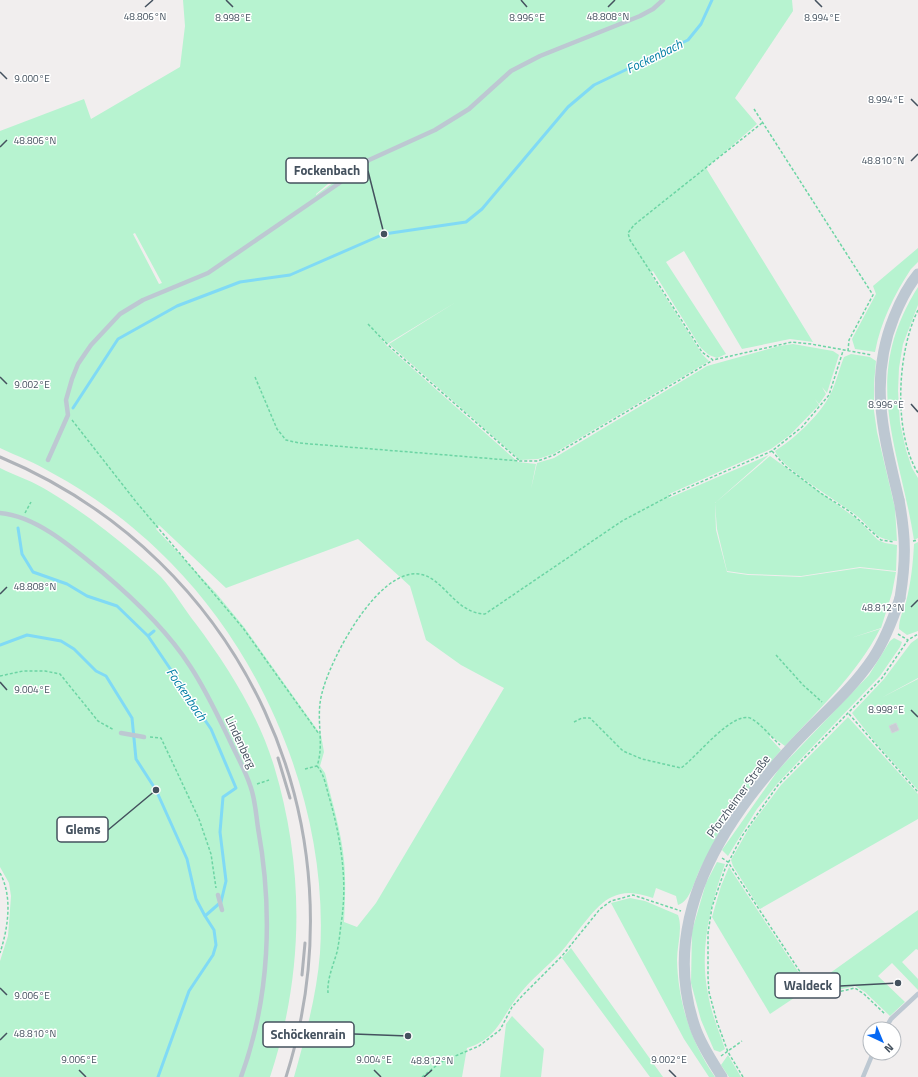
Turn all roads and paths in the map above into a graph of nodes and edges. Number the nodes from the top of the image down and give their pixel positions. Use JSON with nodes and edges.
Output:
{"nodes":[{"id":1,"x":663,"y":0,"type":"edge"},
{"id":2,"x":754,"y":110,"type":"dead end"},
{"id":3,"x":762,"y":123,"type":"junction"},
{"id":4,"x":918,"y":274,"type":"edge"},
{"id":5,"x":918,"y":310,"type":"edge"},
{"id":6,"x":368,"y":324,"type":"dead end"},
{"id":7,"x":843,"y":351,"type":"junction"},
{"id":8,"x":848,"y":351,"type":"junction"},
{"id":9,"x":882,"y":357,"type":"junction"},
{"id":10,"x":713,"y":360,"type":"junction"},
{"id":11,"x":255,"y":377,"type":"dead end"},
{"id":12,"x":68,"y":415,"type":"junction"},
{"id":13,"x":772,"y":451,"type":"junction"},
{"id":14,"x":48,"y":460,"type":"dead end"},
{"id":15,"x":520,"y":461,"type":"junction"},
{"id":16,"x":918,"y":465,"type":"edge"},
{"id":17,"x":914,"y":467,"type":"junction"},
{"id":18,"x":918,"y":474,"type":"edge"},
{"id":19,"x":31,"y":502,"type":"dead end"},
{"id":20,"x":0,"y":513,"type":"edge"},
{"id":21,"x":23,"y":518,"type":"junction"},
{"id":22,"x":918,"y":540,"type":"edge"},
{"id":23,"x":909,"y":542,"type":"dead end"},
{"id":24,"x":896,"y":543,"type":"dead end"},
{"id":25,"x":889,"y":628,"type":"junction"},
{"id":26,"x":918,"y":634,"type":"edge"},
{"id":27,"x":908,"y":640,"type":"junction"},
{"id":28,"x":776,"y":655,"type":"dead end"},
{"id":29,"x":0,"y":676,"type":"edge"},
{"id":30,"x":829,"y":708,"type":"junction"},
{"id":31,"x":848,"y":714,"type":"junction"},
{"id":32,"x":574,"y":722,"type":"dead end"},
{"id":33,"x":121,"y":734,"type":"joint"},
{"id":34,"x":320,"y":734,"type":"junction"},
{"id":35,"x":144,"y":737,"type":"joint"},
{"id":36,"x":787,"y":752,"type":"junction"},
{"id":37,"x":317,"y":766,"type":"junction"},
{"id":38,"x":305,"y":769,"type":"dead end"},
{"id":39,"x":269,"y":780,"type":"dead end"},
{"id":40,"x":251,"y":786,"type":"junction"},
{"id":41,"x":918,"y":792,"type":"edge"},
{"id":42,"x":714,"y":853,"type":"junction"},
{"id":43,"x":728,"y":862,"type":"junction"},
{"id":44,"x":0,"y":873,"type":"edge"},
{"id":45,"x":218,"y":895,"type":"joint"},
{"id":46,"x":222,"y":910,"type":"dead end"},
{"id":47,"x":689,"y":914,"type":"junction"},
{"id":48,"x":0,"y":954,"type":"edge"},
{"id":49,"x":328,"y":993,"type":"dead end"},
{"id":50,"x":918,"y":994,"type":"edge"},
{"id":51,"x":891,"y":1019,"type":"joint"},
{"id":52,"x":742,"y":1041,"type":"dead end"},
{"id":53,"x":728,"y":1052,"type":"junction"},
{"id":54,"x":870,"y":1061,"type":"edge"},
{"id":55,"x":712,"y":1062,"type":"junction"},
{"id":56,"x":241,"y":1077,"type":"edge"},
{"id":57,"x":422,"y":1077,"type":"edge"},
{"id":58,"x":722,"y":1077,"type":"edge"},
{"id":59,"x":743,"y":1077,"type":"edge"},
{"id":60,"x":863,"y":1077,"type":"edge"}],
"edges":[{"from":1,"to":12,"type":"lane"},
{"from":2,"to":3,"type":"path"},
{"from":3,"to":8,"type":"path"},
{"from":3,"to":10,"type":"path"},
{"from":4,"to":9,"type":"street","name":"Pforzheimer Straße"},
{"from":5,"to":17,"type":"path"},
{"from":6,"to":15,"type":"path"},
{"from":7,"to":8,"type":"path"},
{"from":7,"to":10,"type":"path"},
{"from":7,"to":13,"type":"path"},
{"from":8,"to":9,"type":"path"},
{"from":9,"to":25,"type":"street","name":"Pforzheimer Straße","bridge":true},
{"from":10,"to":15,"type":"path"},
{"from":11,"to":15,"type":"path"},
{"from":12,"to":14,"type":"lane"},
{"from":12,"to":34,"type":"path"},
{"from":13,"to":24,"type":"path"},
{"from":13,"to":34,"type":"path"},
{"from":16,"to":17,"type":"path"},
{"from":17,"to":18,"type":"path"},
{"from":19,"to":21,"type":"path"},
{"from":20,"to":21,"type":"lane","name":"Lindenberg"},
{"from":21,"to":40,"type":"lane","name":"Lindenberg"},
{"from":22,"to":23,"type":"path"},
{"from":25,"to":27,"type":"path"},
{"from":25,"to":30,"type":"street","name":"Pforzheimer Straße"},
{"from":26,"to":27,"type":"path"},
{"from":27,"to":31,"type":"path"},
{"from":28,"to":30,"type":"path"},
{"from":29,"to":33,"type":"path"},
{"from":30,"to":36,"type":"street","name":"Pforzheimer Straße"},
{"from":31,"to":41,"type":"path"},
{"from":31,"to":43,"type":"path"},
{"from":32,"to":36,"type":"path"},
{"from":33,"to":35,"type":"lane"},
{"from":34,"to":37,"type":"path"},
{"from":35,"to":45,"type":"path"},
{"from":36,"to":42,"type":"street","name":"Pforzheimer Straße"},
{"from":37,"to":38,"type":"path"},
{"from":37,"to":49,"type":"path"},
{"from":39,"to":40,"type":"path"},
{"from":40,"to":56,"type":"lane","name":"Lindenberg"},
{"from":42,"to":43,"type":"path"},
{"from":42,"to":47,"type":"street","name":"Pforzheimer Straße"},
{"from":43,"to":51,"type":"path"},
{"from":43,"to":53,"type":"path"},
{"from":44,"to":48,"type":"path"},
{"from":45,"to":46,"type":"lane"},
{"from":47,"to":55,"type":"street","name":"Pforzheimer Straße"},
{"from":47,"to":57,"type":"path"},
{"from":50,"to":51,"type":"lane"},
{"from":52,"to":53,"type":"path"},
{"from":53,"to":55,"type":"path"},
{"from":53,"to":59,"type":"path"},
{"from":54,"to":60,"type":"lane"},
{"from":55,"to":58,"type":"street","name":"Pforzheimer Straße"}]}
